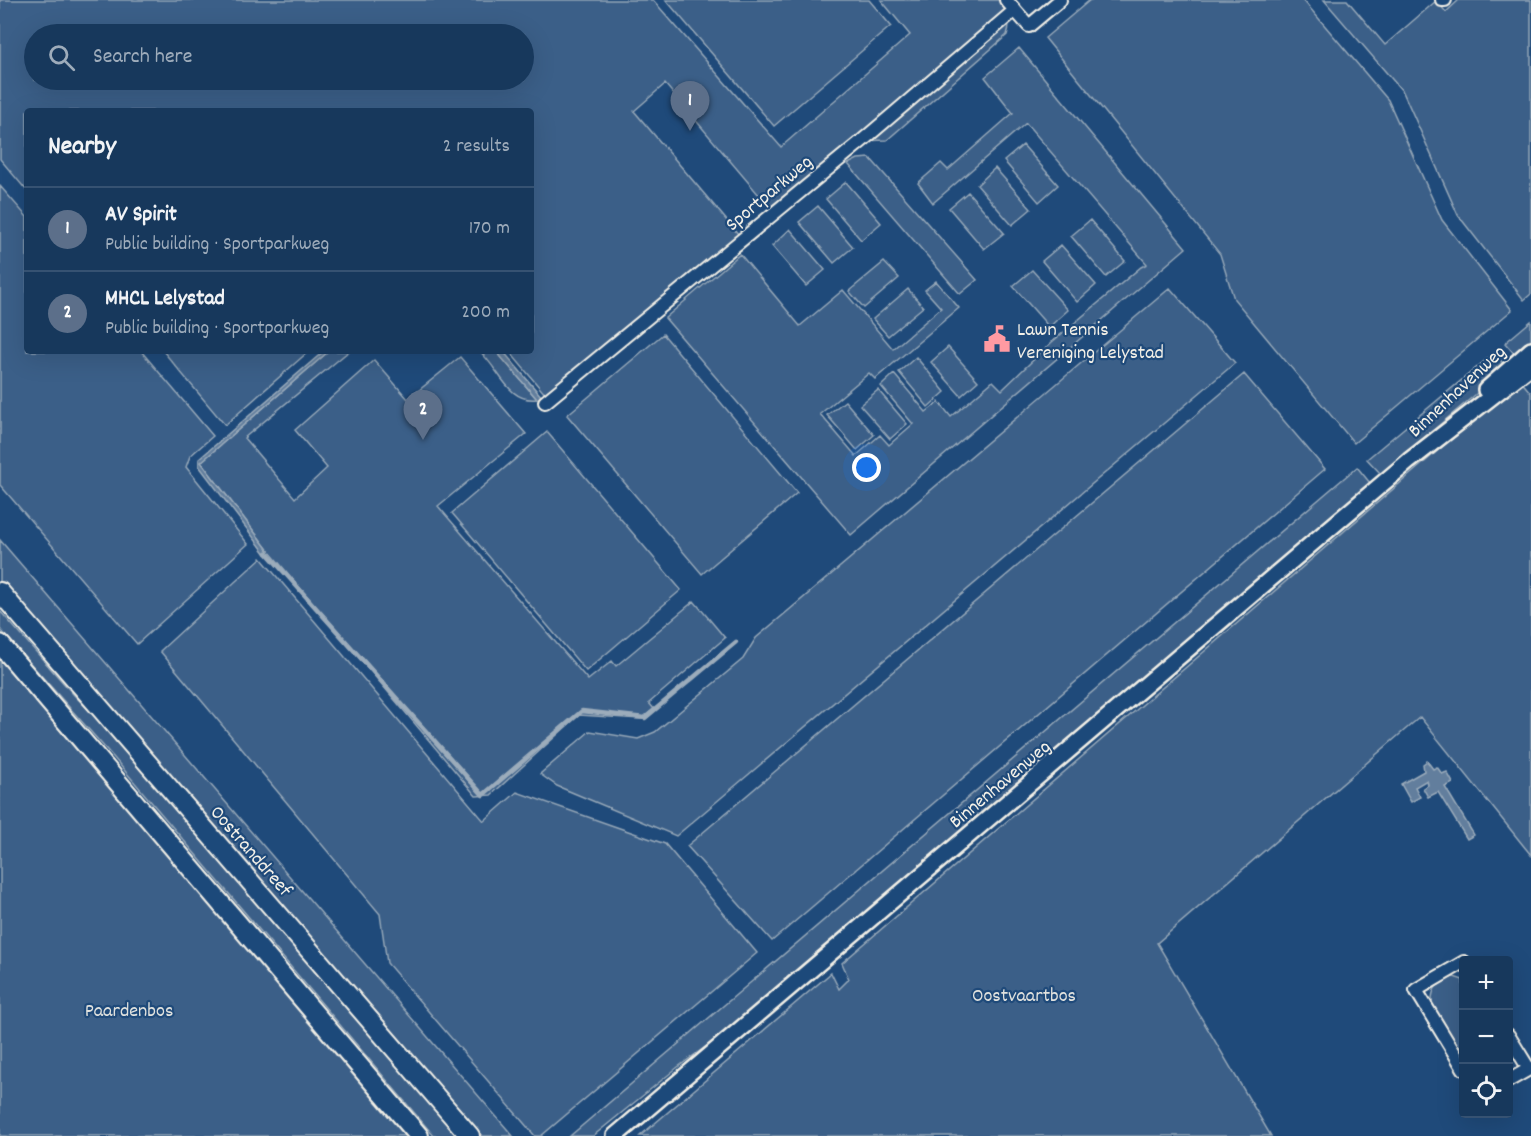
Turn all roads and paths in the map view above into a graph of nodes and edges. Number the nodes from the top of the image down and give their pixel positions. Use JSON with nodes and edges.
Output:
{"nodes":[{"id":1,"x":1006,"y":0,"type":"edge"},
{"id":2,"x":1060,"y":0,"type":"edge"},
{"id":3,"x":1015,"y":10,"type":"junction"},
{"id":4,"x":1531,"y":350,"type":"edge"},
{"id":5,"x":1531,"y":366,"type":"edge"},
{"id":6,"x":545,"y":402,"type":"dead end"},
{"id":7,"x":1409,"y":461,"type":"junction"},
{"id":8,"x":0,"y":592,"type":"edge"},
{"id":9,"x":0,"y":644,"type":"edge"},
{"id":10,"x":1459,"y":965,"type":"edge"},
{"id":11,"x":1513,"y":1041,"type":"edge"},
{"id":12,"x":1461,"y":1064,"type":"edge"},
{"id":13,"x":1530,"y":1068,"type":"edge"},
{"id":14,"x":1513,"y":1079,"type":"edge"},
{"id":15,"x":419,"y":1136,"type":"edge"},
{"id":16,"x":470,"y":1136,"type":"edge"},
{"id":17,"x":615,"y":1136,"type":"edge"}],
"edges":[{"from":1,"to":3,"type":"street"},
{"from":2,"to":3,"type":"street"},
{"from":3,"to":6,"type":"street","name":"Sportparkweg"},
{"from":4,"to":7,"type":"street","name":"Binnenhavenweg"},
{"from":5,"to":7,"type":"street","name":"Binnenhavenweg"},
{"from":7,"to":17,"type":"street","name":"Binnenhavenweg"},
{"from":8,"to":16,"type":"main road","name":"Oostranddreef"},
{"from":9,"to":15,"type":"main road"},
{"from":10,"to":12,"type":"street"},
{"from":11,"to":13,"type":"street"},
{"from":13,"to":14,"type":"street"}]}
